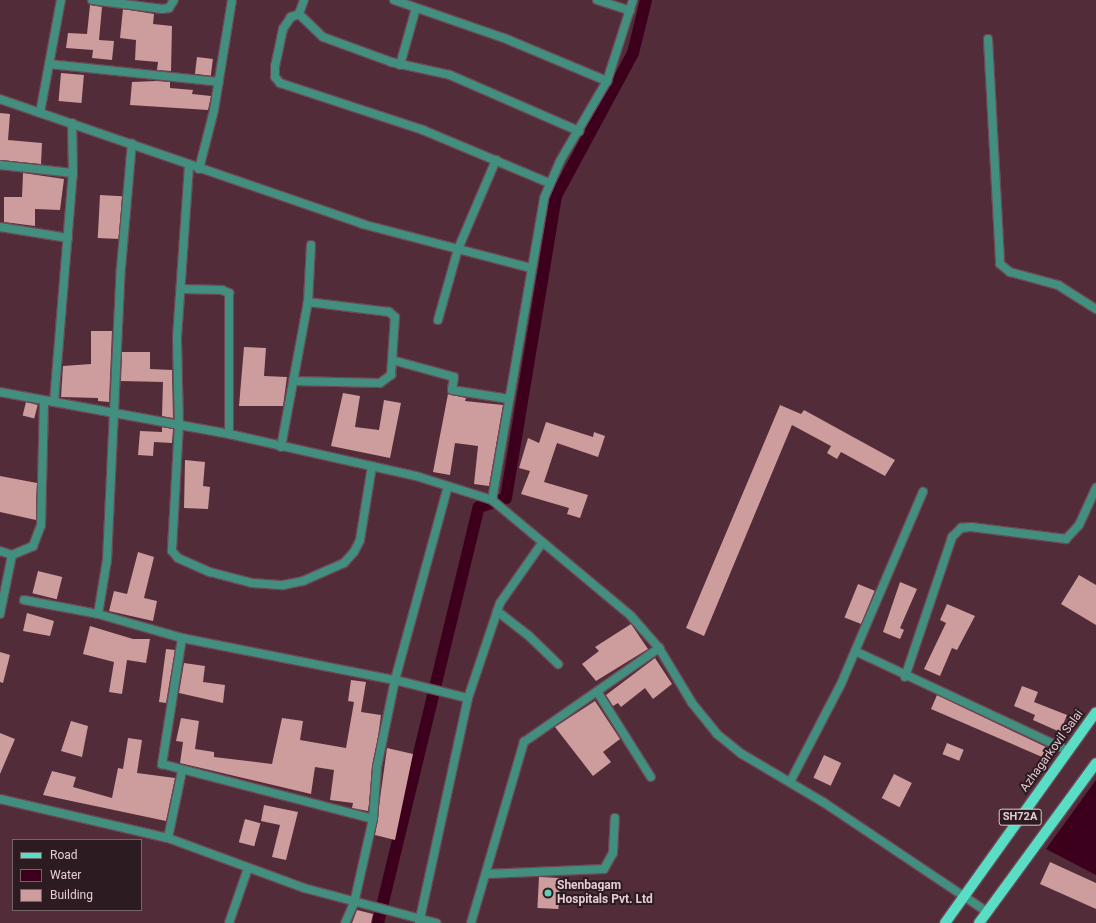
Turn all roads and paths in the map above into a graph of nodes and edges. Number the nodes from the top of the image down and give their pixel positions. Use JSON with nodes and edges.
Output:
{"nodes":[{"id":1,"x":61,"y":0,"type":"edge"},
{"id":2,"x":92,"y":0,"type":"edge"},
{"id":3,"x":174,"y":0,"type":"edge"},
{"id":4,"x":232,"y":0,"type":"edge"},
{"id":5,"x":304,"y":0,"type":"edge"},
{"id":6,"x":394,"y":0,"type":"edge"},
{"id":7,"x":597,"y":0,"type":"edge"},
{"id":8,"x":633,"y":0,"type":"edge"},
{"id":9,"x":416,"y":8,"type":"junction"},
{"id":10,"x":630,"y":11,"type":"junction"},
{"id":11,"x":299,"y":14,"type":"junction"},
{"id":12,"x":988,"y":39,"type":"dead end"},
{"id":13,"x":49,"y":64,"type":"junction"},
{"id":14,"x":400,"y":65,"type":"junction"},
{"id":15,"x":607,"y":81,"type":"junction"},
{"id":16,"x":219,"y":82,"type":"junction"},
{"id":17,"x":0,"y":99,"type":"edge"},
{"id":18,"x":40,"y":113,"type":"junction"},
{"id":19,"x":72,"y":123,"type":"junction"},
{"id":20,"x":579,"y":131,"type":"junction"},
{"id":21,"x":132,"y":143,"type":"junction"},
{"id":22,"x":496,"y":160,"type":"junction"},
{"id":23,"x":0,"y":165,"type":"edge"},
{"id":24,"x":189,"y":166,"type":"junction"},
{"id":25,"x":199,"y":168,"type":"junction"},
{"id":26,"x":73,"y":173,"type":"junction"},
{"id":27,"x":549,"y":183,"type":"junction"},
{"id":28,"x":0,"y":227,"type":"edge"},
{"id":29,"x":68,"y":238,"type":"junction"},
{"id":30,"x":311,"y":245,"type":"dead end"},
{"id":31,"x":458,"y":249,"type":"junction"},
{"id":32,"x":531,"y":268,"type":"junction"},
{"id":33,"x":182,"y":289,"type":"junction"},
{"id":34,"x":308,"y":302,"type":"junction"},
{"id":35,"x":1096,"y":309,"type":"edge"},
{"id":36,"x":438,"y":320,"type":"dead end"},
{"id":37,"x":392,"y":360,"type":"junction"},
{"id":38,"x":293,"y":381,"type":"junction"},
{"id":39,"x":0,"y":392,"type":"edge"},
{"id":40,"x":509,"y":399,"type":"junction"},
{"id":41,"x":44,"y":401,"type":"junction"},
{"id":42,"x":54,"y":402,"type":"junction"},
{"id":43,"x":116,"y":416,"type":"junction"},
{"id":44,"x":179,"y":424,"type":"junction"},
{"id":45,"x":229,"y":434,"type":"junction"},
{"id":46,"x":281,"y":447,"type":"junction"},
{"id":47,"x":372,"y":466,"type":"junction"},
{"id":48,"x":448,"y":486,"type":"junction"},
{"id":49,"x":1096,"y":488,"type":"edge"},
{"id":50,"x":923,"y":492,"type":"dead end"},
{"id":51,"x":494,"y":502,"type":"junction"},
{"id":52,"x":542,"y":544,"type":"junction"},
{"id":53,"x":0,"y":551,"type":"edge"},
{"id":54,"x":12,"y":555,"type":"junction"},
{"id":55,"x":24,"y":600,"type":"dead end"},
{"id":56,"x":497,"y":612,"type":"junction"},
{"id":57,"x":0,"y":614,"type":"edge"},
{"id":58,"x":98,"y":614,"type":"junction"},
{"id":59,"x":182,"y":638,"type":"junction"},
{"id":60,"x":659,"y":648,"type":"junction"},
{"id":61,"x":855,"y":651,"type":"junction"},
{"id":62,"x":558,"y":664,"type":"dead end"},
{"id":63,"x":905,"y":677,"type":"junction"},
{"id":64,"x":395,"y":680,"type":"junction"},
{"id":65,"x":598,"y":693,"type":"junction"},
{"id":66,"x":468,"y":698,"type":"junction"},
{"id":67,"x":1096,"y":712,"type":"edge"},
{"id":68,"x":1068,"y":751,"type":"junction"},
{"id":69,"x":1096,"y":763,"type":"edge"},
{"id":70,"x":182,"y":772,"type":"junction"},
{"id":71,"x":651,"y":777,"type":"dead end"},
{"id":72,"x":790,"y":782,"type":"junction"},
{"id":73,"x":0,"y":799,"type":"edge"},
{"id":74,"x":615,"y":818,"type":"dead end"},
{"id":75,"x":373,"y":819,"type":"junction"},
{"id":76,"x":168,"y":838,"type":"junction"},
{"id":77,"x":248,"y":868,"type":"junction"},
{"id":78,"x":486,"y":874,"type":"junction"},
{"id":79,"x":963,"y":896,"type":"junction"},
{"id":80,"x":354,"y":903,"type":"junction"},
{"id":81,"x":986,"y":911,"type":"junction"},
{"id":82,"x":420,"y":922,"type":"edge"},
{"id":83,"x":229,"y":923,"type":"edge"},
{"id":84,"x":346,"y":923,"type":"edge"},
{"id":85,"x":436,"y":923,"type":"edge"},
{"id":86,"x":471,"y":923,"type":"edge"},
{"id":87,"x":945,"y":923,"type":"edge"},
{"id":88,"x":978,"y":923,"type":"edge"}],
"edges":[{"from":1,"to":13,"type":"street"},
{"from":2,"to":3,"type":"street"},
{"from":4,"to":16,"type":"street"},
{"from":5,"to":11,"type":"street"},
{"from":6,"to":9,"type":"street"},
{"from":7,"to":10,"type":"street"},
{"from":8,"to":10,"type":"street"},
{"from":9,"to":14,"type":"street"},
{"from":9,"to":15,"type":"street"},
{"from":10,"to":15,"type":"street"},
{"from":11,"to":14,"type":"street"},
{"from":11,"to":22,"type":"street"},
{"from":12,"to":35,"type":"street"},
{"from":13,"to":16,"type":"street"},
{"from":13,"to":18,"type":"street"},
{"from":14,"to":20,"type":"street"},
{"from":15,"to":20,"type":"street"},
{"from":16,"to":25,"type":"street"},
{"from":17,"to":18,"type":"street"},
{"from":18,"to":19,"type":"street"},
{"from":19,"to":21,"type":"street"},
{"from":19,"to":26,"type":"street"},
{"from":20,"to":27,"type":"street"},
{"from":21,"to":24,"type":"street"},
{"from":21,"to":43,"type":"street"},
{"from":22,"to":27,"type":"street"},
{"from":22,"to":31,"type":"street"},
{"from":23,"to":26,"type":"street"},
{"from":24,"to":25,"type":"street"},
{"from":24,"to":33,"type":"street"},
{"from":25,"to":31,"type":"street"},
{"from":26,"to":29,"type":"street"},
{"from":27,"to":32,"type":"street"},
{"from":28,"to":29,"type":"street"},
{"from":29,"to":42,"type":"street"},
{"from":30,"to":34,"type":"street"},
{"from":31,"to":32,"type":"street"},
{"from":31,"to":36,"type":"street"},
{"from":32,"to":40,"type":"street"},
{"from":33,"to":44,"type":"street"},
{"from":33,"to":45,"type":"street"},
{"from":34,"to":37,"type":"street"},
{"from":34,"to":38,"type":"street"},
{"from":37,"to":38,"type":"street"},
{"from":37,"to":40,"type":"street"},
{"from":38,"to":46,"type":"street"},
{"from":39,"to":41,"type":"street"},
{"from":40,"to":51,"type":"street"},
{"from":41,"to":42,"type":"street"},
{"from":41,"to":54,"type":"street"},
{"from":42,"to":43,"type":"street"},
{"from":43,"to":44,"type":"street"},
{"from":43,"to":58,"type":"street"},
{"from":44,"to":45,"type":"street"},
{"from":44,"to":47,"type":"street"},
{"from":45,"to":46,"type":"street"},
{"from":46,"to":47,"type":"street"},
{"from":47,"to":48,"type":"street"},
{"from":48,"to":51,"type":"street"},
{"from":48,"to":64,"type":"street"},
{"from":49,"to":63,"type":"street"},
{"from":50,"to":61,"type":"street"},
{"from":51,"to":52,"type":"street"},
{"from":52,"to":56,"type":"street"},
{"from":52,"to":60,"type":"street"},
{"from":53,"to":54,"type":"street"},
{"from":54,"to":57,"type":"street"},
{"from":55,"to":58,"type":"street"},
{"from":56,"to":62,"type":"street"},
{"from":56,"to":66,"type":"street"},
{"from":58,"to":59,"type":"street"},
{"from":59,"to":64,"type":"street"},
{"from":59,"to":70,"type":"street"},
{"from":60,"to":65,"type":"street"},
{"from":60,"to":72,"type":"street"},
{"from":61,"to":63,"type":"street"},
{"from":61,"to":72,"type":"street"},
{"from":63,"to":68,"type":"street"},
{"from":64,"to":66,"type":"street"},
{"from":64,"to":75,"type":"street"},
{"from":65,"to":71,"type":"street"},
{"from":65,"to":78,"type":"street"},
{"from":66,"to":82,"type":"street"},
{"from":67,"to":68,"type":"main road","name":"Azhagarkovil Salai","number":"SH72A"},
{"from":68,"to":79,"type":"main road","name":"Azhagarkovil Salai","number":"SH72A"},
{"from":69,"to":81,"type":"main road","number":"SH72A"},
{"from":70,"to":75,"type":"street"},
{"from":70,"to":76,"type":"street"},
{"from":72,"to":79,"type":"street"},
{"from":73,"to":76,"type":"street"},
{"from":74,"to":78,"type":"street"},
{"from":75,"to":80,"type":"street"},
{"from":76,"to":77,"type":"street"},
{"from":77,"to":80,"type":"street"},
{"from":77,"to":83,"type":"street"},
{"from":78,"to":86,"type":"street"},
{"from":79,"to":81,"type":"street"},
{"from":79,"to":87,"type":"main road","name":"Azhagarkovil Salai","number":"SH72A"},
{"from":80,"to":82,"type":"street"},
{"from":80,"to":84,"type":"street"},
{"from":81,"to":88,"type":"main road","number":"SH72A"},
{"from":82,"to":85,"type":"street"}]}
